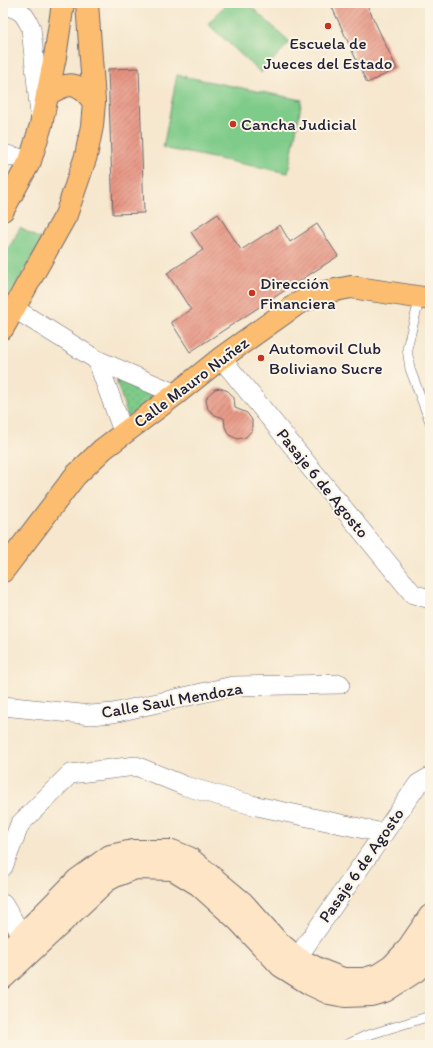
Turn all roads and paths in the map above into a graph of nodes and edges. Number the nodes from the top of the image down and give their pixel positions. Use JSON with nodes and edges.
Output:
{"nodes":[{"id":1,"x":63,"y":3,"type":"edge"},
{"id":2,"x":87,"y":3,"type":"edge"},
{"id":3,"x":3,"y":5,"type":"edge"},
{"id":4,"x":59,"y":32,"type":"junction"},
{"id":5,"x":89,"y":35,"type":"junction"},
{"id":6,"x":55,"y":57,"type":"junction"},
{"id":7,"x":34,"y":62,"type":"junction"},
{"id":8,"x":55,"y":86,"type":"junction"},
{"id":9,"x":94,"y":102,"type":"junction"},
{"id":10,"x":41,"y":125,"type":"junction"},
{"id":11,"x":3,"y":154,"type":"edge"},
{"id":12,"x":30,"y":161,"type":"junction"},
{"id":13,"x":3,"y":210,"type":"edge"},
{"id":14,"x":427,"y":301,"type":"edge"},
{"id":15,"x":15,"y":309,"type":"junction"},
{"id":16,"x":3,"y":328,"type":"edge"},
{"id":17,"x":221,"y":358,"type":"junction"},
{"id":18,"x":97,"y":360,"type":"junction"},
{"id":19,"x":176,"y":394,"type":"junction"},
{"id":20,"x":430,"y":422,"type":"edge"},
{"id":21,"x":124,"y":434,"type":"junction"},
{"id":22,"x":3,"y":571,"type":"edge"},
{"id":23,"x":430,"y":599,"type":"edge"},
{"id":24,"x":340,"y":684,"type":"dead end"},
{"id":25,"x":3,"y":706,"type":"edge"},
{"id":26,"x":430,"y":776,"type":"edge"},
{"id":27,"x":383,"y":833,"type":"junction"},
{"id":28,"x":3,"y":866,"type":"edge"},
{"id":29,"x":3,"y":904,"type":"edge"},
{"id":30,"x":430,"y":916,"type":"edge"},
{"id":31,"x":22,"y":935,"type":"junction"},
{"id":32,"x":430,"y":953,"type":"edge"},
{"id":33,"x":3,"y":955,"type":"edge"},
{"id":34,"x":297,"y":958,"type":"junction"},
{"id":35,"x":3,"y":978,"type":"edge"},
{"id":36,"x":430,"y":1016,"type":"edge"},
{"id":37,"x":346,"y":1045,"type":"edge"}],
"edges":[{"from":1,"to":4,"type":"main road"},
{"from":2,"to":5,"type":"main road"},
{"from":3,"to":7,"type":"street"},
{"from":4,"to":5,"type":"main road"},
{"from":4,"to":6,"type":"main road"},
{"from":5,"to":9,"type":"main road"},
{"from":6,"to":7,"type":"street"},
{"from":6,"to":8,"type":"main road"},
{"from":7,"to":8,"type":"street"},
{"from":7,"to":10,"type":"street"},
{"from":8,"to":9,"type":"main road"},
{"from":8,"to":10,"type":"main road"},
{"from":9,"to":15,"type":"main road"},
{"from":10,"to":12,"type":"main road"},
{"from":11,"to":12,"type":"street"},
{"from":12,"to":13,"type":"main road"},
{"from":14,"to":17,"type":"main road","name":"Calle Mauro Nuñez"},
{"from":14,"to":20,"type":"lane"},
{"from":15,"to":16,"type":"main road"},
{"from":15,"to":18,"type":"street"},
{"from":17,"to":19,"type":"main road","name":"Calle Mauro Nuñez"},
{"from":17,"to":23,"type":"street","name":"Pasaje 6 de Agosto"},
{"from":18,"to":19,"type":"street"},
{"from":18,"to":21,"type":"street"},
{"from":19,"to":21,"type":"main road","name":"Calle Mauro Nuñez"},
{"from":21,"to":22,"type":"main road","name":"Calle Mauro Nuñez"},
{"from":24,"to":25,"type":"street","name":"Calle Saul Mendoza"},
{"from":26,"to":27,"type":"street","name":"Pasaje 6 de Agosto"},
{"from":27,"to":28,"type":"street"},
{"from":27,"to":34,"type":"street","name":"Pasaje 6 de Agosto"},
{"from":29,"to":31,"type":"street"},
{"from":30,"to":34,"type":"main road"},
{"from":31,"to":33,"type":"main road"},
{"from":31,"to":34,"type":"main road"},
{"from":32,"to":35,"type":"main road"},
{"from":36,"to":37,"type":"lane"}]}
